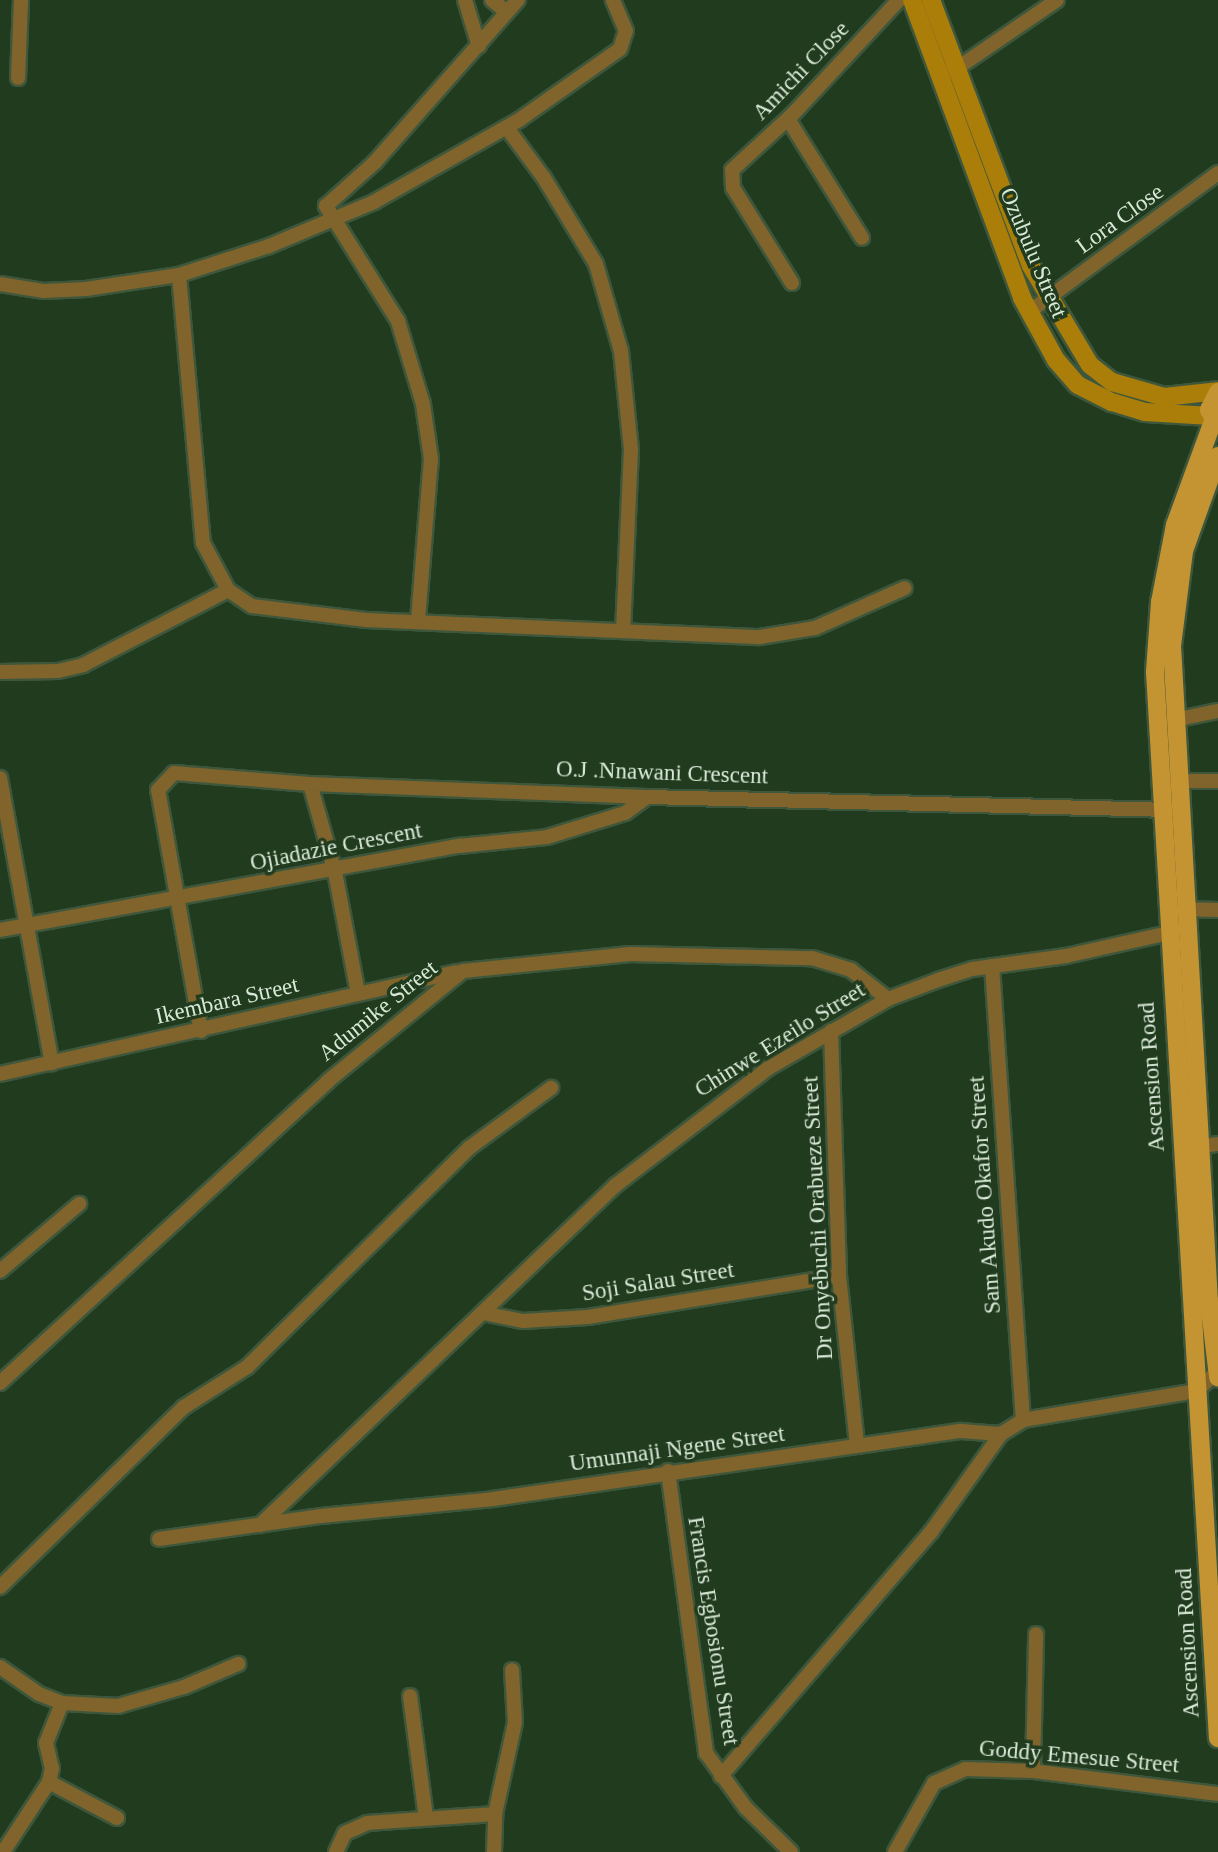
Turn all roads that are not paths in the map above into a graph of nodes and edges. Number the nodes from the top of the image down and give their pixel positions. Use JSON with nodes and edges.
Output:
{"nodes":[{"id":1,"x":21,"y":0,"type":"edge"},
{"id":2,"x":465,"y":0,"type":"edge"},
{"id":3,"x":492,"y":0,"type":"edge"},
{"id":4,"x":517,"y":0,"type":"edge"},
{"id":5,"x":613,"y":0,"type":"edge"},
{"id":6,"x":899,"y":0,"type":"edge"},
{"id":7,"x":912,"y":0,"type":"edge"},
{"id":8,"x":931,"y":0,"type":"edge"},
{"id":9,"x":1057,"y":0,"type":"edge"},
{"id":10,"x":507,"y":12,"type":"junction"},
{"id":11,"x":479,"y":46,"type":"junction"},
{"id":12,"x":956,"y":69,"type":"junction"},
{"id":13,"x":937,"y":72,"type":"junction"},
{"id":14,"x":18,"y":78,"type":"dead end"},
{"id":15,"x":788,"y":119,"type":"junction"},
{"id":16,"x":507,"y":128,"type":"junction"},
{"id":17,"x":1218,"y":173,"type":"edge"},
{"id":18,"x":356,"y":178,"type":"junction"},
{"id":19,"x":374,"y":202,"type":"junction"},
{"id":20,"x":334,"y":219,"type":"junction"},
{"id":21,"x":862,"y":238,"type":"dead end"},
{"id":22,"x":179,"y":275,"type":"junction"},
{"id":23,"x":792,"y":283,"type":"dead end"},
{"id":24,"x":0,"y":284,"type":"edge"},
{"id":25,"x":1048,"y":300,"type":"junction"},
{"id":26,"x":1029,"y":312,"type":"junction"},
{"id":27,"x":1218,"y":391,"type":"edge"},
{"id":28,"x":1214,"y":421,"type":"edge"},
{"id":29,"x":1218,"y":456,"type":"edge"},
{"id":30,"x":905,"y":588,"type":"dead end"},
{"id":31,"x":228,"y":590,"type":"junction"},
{"id":32,"x":418,"y":620,"type":"junction"},
{"id":33,"x":623,"y":630,"type":"junction"},
{"id":34,"x":0,"y":672,"type":"edge"},
{"id":35,"x":1218,"y":711,"type":"edge"},
{"id":36,"x":1174,"y":720,"type":"junction"},
{"id":37,"x":1169,"y":781,"type":"junction"},
{"id":38,"x":1218,"y":781,"type":"edge"},
{"id":39,"x":1,"y":783,"type":"edge"},
{"id":40,"x":310,"y":784,"type":"junction"},
{"id":41,"x":647,"y":797,"type":"junction"},
{"id":42,"x":1170,"y":810,"type":"junction"},
{"id":43,"x":335,"y":872,"type":"junction"},
{"id":44,"x":179,"y":899,"type":"junction"},
{"id":45,"x":1167,"y":909,"type":"junction"},
{"id":46,"x":1186,"y":910,"type":"junction"},
{"id":47,"x":1218,"y":910,"type":"edge"},
{"id":48,"x":27,"y":926,"type":"junction"},
{"id":49,"x":0,"y":930,"type":"edge"},
{"id":50,"x":1187,"y":931,"type":"junction"},
{"id":51,"x":1168,"y":932,"type":"junction"},
{"id":52,"x":992,"y":966,"type":"junction"},
{"id":53,"x":463,"y":971,"type":"junction"},
{"id":54,"x":358,"y":994,"type":"junction"},
{"id":55,"x":888,"y":999,"type":"junction"},
{"id":56,"x":201,"y":1031,"type":"junction"},
{"id":57,"x":831,"y":1031,"type":"junction"},
{"id":58,"x":52,"y":1063,"type":"junction"},
{"id":59,"x":0,"y":1074,"type":"edge"},
{"id":60,"x":551,"y":1088,"type":"dead end"},
{"id":61,"x":1210,"y":1145,"type":"edge"},
{"id":62,"x":79,"y":1204,"type":"dead end"},
{"id":63,"x":0,"y":1270,"type":"edge"},
{"id":64,"x":839,"y":1276,"type":"junction"},
{"id":65,"x":1214,"y":1301,"type":"edge"},
{"id":66,"x":483,"y":1313,"type":"junction"},
{"id":67,"x":1218,"y":1371,"type":"edge"},
{"id":68,"x":1218,"y":1377,"type":"edge"},
{"id":69,"x":0,"y":1383,"type":"edge"},
{"id":70,"x":1196,"y":1391,"type":"junction"},
{"id":71,"x":1023,"y":1420,"type":"junction"},
{"id":72,"x":1001,"y":1434,"type":"junction"},
{"id":73,"x":857,"y":1445,"type":"junction"},
{"id":74,"x":668,"y":1471,"type":"junction"},
{"id":75,"x":260,"y":1525,"type":"junction"},
{"id":76,"x":159,"y":1539,"type":"dead end"},
{"id":77,"x":0,"y":1587,"type":"edge"},
{"id":78,"x":1215,"y":1622,"type":"edge"},
{"id":79,"x":1036,"y":1634,"type":"dead end"},
{"id":80,"x":238,"y":1664,"type":"dead end"},
{"id":81,"x":0,"y":1667,"type":"edge"},
{"id":82,"x":512,"y":1670,"type":"dead end"},
{"id":83,"x":410,"y":1696,"type":"dead end"},
{"id":84,"x":62,"y":1703,"type":"junction"},
{"id":85,"x":1218,"y":1738,"type":"edge"},
{"id":86,"x":1033,"y":1771,"type":"junction"},
{"id":87,"x":721,"y":1776,"type":"junction"},
{"id":88,"x":49,"y":1782,"type":"junction"},
{"id":89,"x":1218,"y":1794,"type":"edge"},
{"id":90,"x":495,"y":1814,"type":"junction"},
{"id":91,"x":117,"y":1818,"type":"dead end"},
{"id":92,"x":426,"y":1818,"type":"junction"},
{"id":93,"x":3,"y":1852,"type":"edge"},
{"id":94,"x":336,"y":1852,"type":"edge"},
{"id":95,"x":494,"y":1852,"type":"edge"},
{"id":96,"x":791,"y":1852,"type":"edge"},
{"id":97,"x":895,"y":1852,"type":"edge"}],
"edges":[{"from":1,"to":14,"type":"street"},
{"from":2,"to":11,"type":"street"},
{"from":3,"to":10,"type":"street"},
{"from":4,"to":10,"type":"street"},
{"from":5,"to":16,"type":"street"},
{"from":6,"to":15,"type":"street","name":"Amichi Close"},
{"from":7,"to":13,"type":"main road","name":"Ozubulu Street"},
{"from":8,"to":12,"type":"main road","name":"Ozubulu Street"},
{"from":9,"to":12,"type":"street"},
{"from":10,"to":11,"type":"street"},
{"from":11,"to":18,"type":"street"},
{"from":12,"to":13,"type":"street"},
{"from":12,"to":25,"type":"main road","name":"Ozubulu Street"},
{"from":13,"to":26,"type":"main road","name":"Ozubulu Street"},
{"from":15,"to":21,"type":"street"},
{"from":15,"to":23,"type":"street","name":"Amichi Close"},
{"from":16,"to":19,"type":"street"},
{"from":16,"to":33,"type":"street"},
{"from":17,"to":25,"type":"street","name":"Lora Close"},
{"from":18,"to":19,"type":"street"},
{"from":18,"to":20,"type":"street"},
{"from":19,"to":20,"type":"street"},
{"from":20,"to":22,"type":"street"},
{"from":20,"to":32,"type":"street"},
{"from":22,"to":24,"type":"street"},
{"from":22,"to":31,"type":"street"},
{"from":25,"to":26,"type":"street","name":"Lora Close"},
{"from":25,"to":27,"type":"main road","name":"Ozubulu Street"},
{"from":26,"to":28,"type":"main road","name":"Ozubulu Street"},
{"from":27,"to":28,"type":"main road","name":"Ascension Road"},
{"from":28,"to":37,"type":"main road","name":"Ascension Road"},
{"from":29,"to":36,"type":"main road","name":"Ascension Road"},
{"from":30,"to":33,"type":"street"},
{"from":31,"to":32,"type":"street"},
{"from":31,"to":34,"type":"street"},
{"from":32,"to":33,"type":"street"},
{"from":35,"to":36,"type":"street"},
{"from":36,"to":37,"type":"main road","name":"Ascension Road"},
{"from":37,"to":38,"type":"street"},
{"from":37,"to":42,"type":"main road","name":"Ascension Road"},
{"from":39,"to":48,"type":"street"},
{"from":40,"to":41,"type":"street","name":"O.J .Nnawani Crescent"},
{"from":40,"to":43,"type":"street"},
{"from":40,"to":44,"type":"street","name":"O.J .Nnawani Crescent"},
{"from":41,"to":42,"type":"street","name":"O.J .Nnawani Crescent"},
{"from":41,"to":43,"type":"street","name":"Ojiadazie Crescent"},
{"from":42,"to":45,"type":"main road","name":"Ascension Road"},
{"from":42,"to":46,"type":"main road","name":"Ascension Road"},
{"from":43,"to":44,"type":"street","name":"Ojiadazie Crescent"},
{"from":43,"to":54,"type":"street"},
{"from":44,"to":48,"type":"street","name":"Ojiadazie Crescent"},
{"from":44,"to":56,"type":"street"},
{"from":45,"to":46,"type":"street"},
{"from":45,"to":51,"type":"main road","name":"Ascension Road"},
{"from":46,"to":47,"type":"street"},
{"from":46,"to":50,"type":"main road","name":"Ascension Road"},
{"from":48,"to":49,"type":"street","name":"Ojiadazie Crescent"},
{"from":48,"to":58,"type":"street"},
{"from":50,"to":51,"type":"street","name":"Chinwe Ezeilo Street"},
{"from":50,"to":61,"type":"main road","name":"Ascension Road"},
{"from":51,"to":52,"type":"street","name":"Chinwe Ezeilo Street"},
{"from":51,"to":70,"type":"main road","name":"Ascension Road"},
{"from":52,"to":55,"type":"street","name":"Chinwe Ezeilo Street"},
{"from":52,"to":71,"type":"street","name":"Sam Akudo Okafor Street"},
{"from":53,"to":54,"type":"street","name":"Ikembara Street"},
{"from":53,"to":55,"type":"street","name":"Adumike Street"},
{"from":53,"to":69,"type":"street","name":"Adumike Street"},
{"from":54,"to":56,"type":"street","name":"Ikembara Street"},
{"from":55,"to":57,"type":"street","name":"Chinwe Ezeilo Street"},
{"from":56,"to":58,"type":"street","name":"Ikembara Street"},
{"from":57,"to":64,"type":"street","name":"Dr Onyebuchi Orabueze Street"},
{"from":57,"to":66,"type":"street","name":"Chinwe Ezeilo Street"},
{"from":58,"to":59,"type":"street","name":"Ikembara Street"},
{"from":60,"to":77,"type":"street"},
{"from":61,"to":65,"type":"main road","name":"Ascension Road"},
{"from":62,"to":63,"type":"street"},
{"from":64,"to":66,"type":"street","name":"Soji Salau Street"},
{"from":64,"to":73,"type":"street","name":"Dr Onyebuchi Orabueze Street"},
{"from":65,"to":67,"type":"main road","name":"Ascension Road"},
{"from":66,"to":75,"type":"street","name":"Chinwe Ezeilo Street"},
{"from":67,"to":68,"type":"main road","name":"Ascension Road"},
{"from":67,"to":70,"type":"street"},
{"from":70,"to":71,"type":"street"},
{"from":70,"to":78,"type":"main road","name":"Ascension Road"},
{"from":71,"to":72,"type":"street"},
{"from":72,"to":73,"type":"street","name":"Umunnaji Ngene Street"},
{"from":72,"to":87,"type":"street"},
{"from":73,"to":74,"type":"street","name":"Umunnaji Ngene Street"},
{"from":74,"to":75,"type":"street","name":"Umunnaji Ngene Street"},
{"from":74,"to":87,"type":"street","name":"Francis Egbosionu Street"},
{"from":75,"to":76,"type":"street","name":"Umunnaji Ngene Street"},
{"from":78,"to":85,"type":"main road","name":"Ascension Road"},
{"from":79,"to":86,"type":"street"},
{"from":80,"to":84,"type":"street"},
{"from":81,"to":84,"type":"street"},
{"from":82,"to":90,"type":"street"},
{"from":83,"to":92,"type":"street"},
{"from":84,"to":88,"type":"street"},
{"from":86,"to":89,"type":"street","name":"Goddy Emesue Street"},
{"from":86,"to":97,"type":"street","name":"Goddy Emesue Street"},
{"from":87,"to":96,"type":"street","name":"Francis Egbosionu Street"},
{"from":88,"to":91,"type":"street"},
{"from":88,"to":93,"type":"street"},
{"from":90,"to":92,"type":"street"},
{"from":90,"to":95,"type":"street"},
{"from":92,"to":94,"type":"street"}]}
